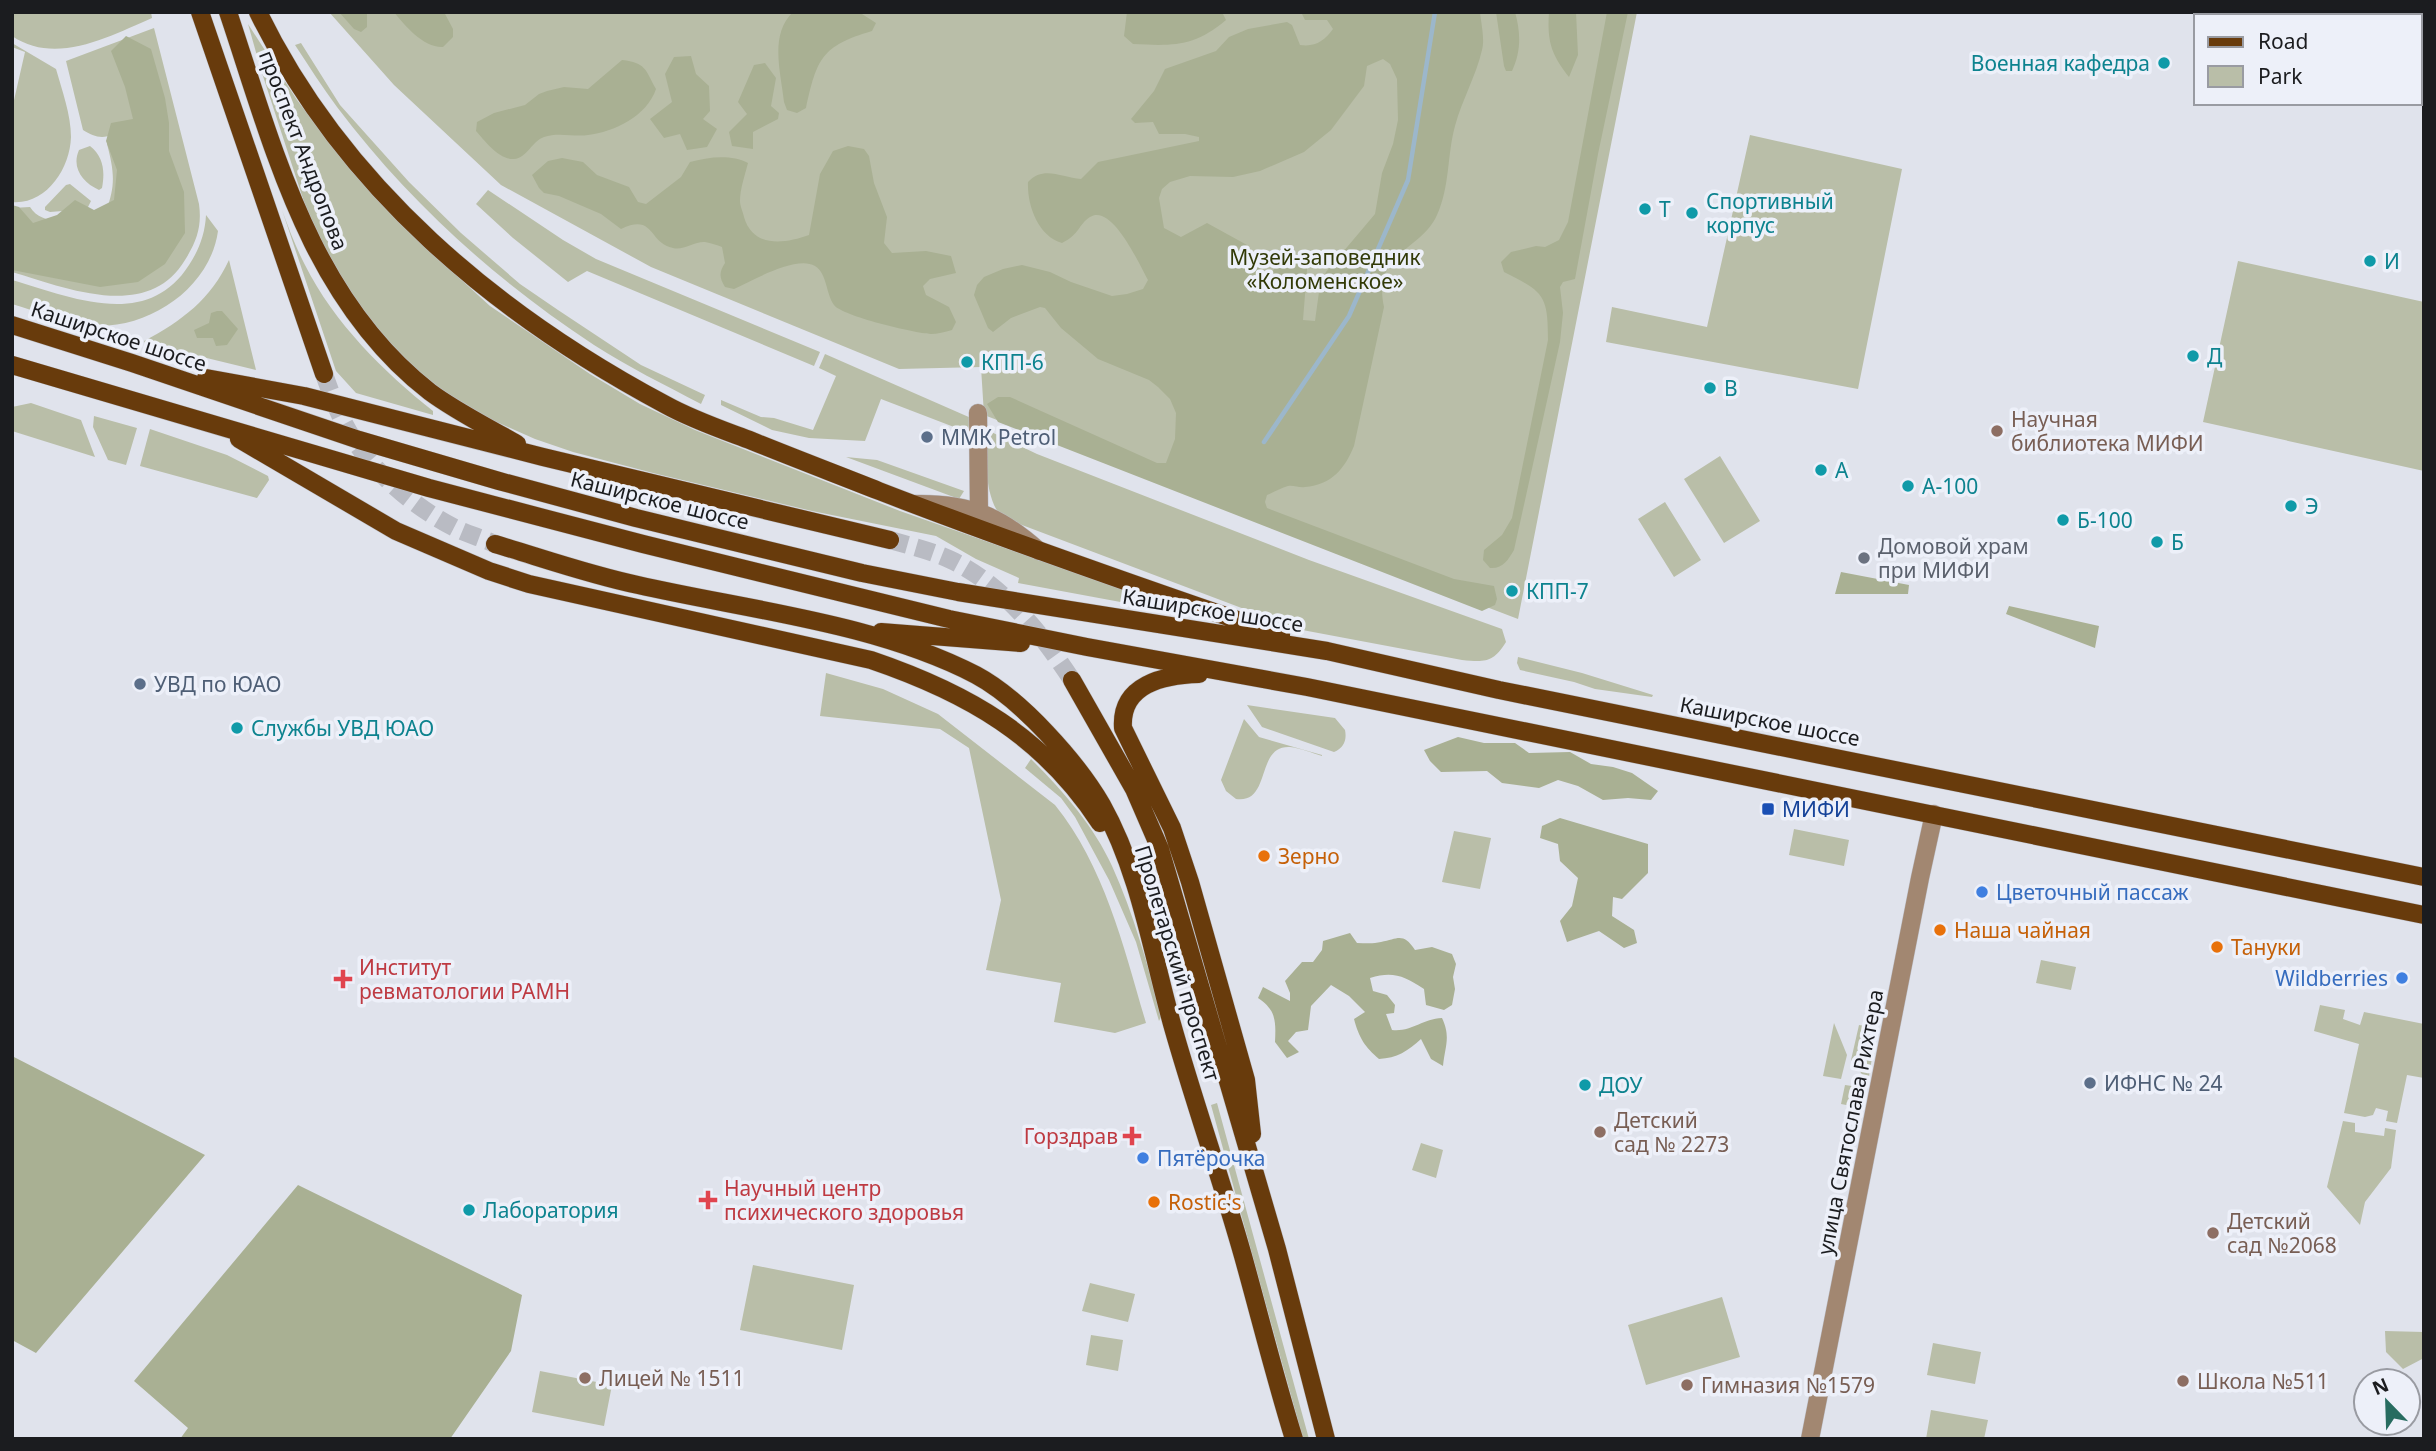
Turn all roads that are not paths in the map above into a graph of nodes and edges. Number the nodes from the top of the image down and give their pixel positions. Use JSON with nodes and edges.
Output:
{"nodes":[{"id":1,"x":200,"y":12,"type":"edge"},
{"id":2,"x":228,"y":12,"type":"edge"},
{"id":3,"x":258,"y":12,"type":"edge"},
{"id":4,"x":12,"y":325,"type":"edge"},
{"id":5,"x":12,"y":365,"type":"edge"},
{"id":6,"x":137,"y":365,"type":"junction"},
{"id":7,"x":324,"y":374,"type":"tunnel mouth"},
{"id":8,"x":978,"y":413,"type":"dead end"},
{"id":9,"x":215,"y":426,"type":"junction"},
{"id":10,"x":539,"y":456,"type":"junction"},
{"id":11,"x":914,"y":504,"type":"junction"},
{"id":12,"x":979,"y":513,"type":"junction"},
{"id":13,"x":890,"y":540,"type":"tunnel mouth"},
{"id":14,"x":495,"y":544,"type":"tunnel mouth"},
{"id":15,"x":1039,"y":551,"type":"junction"},
{"id":16,"x":851,"y":630,"type":"junction"},
{"id":17,"x":1087,"y":647,"type":"junction"},
{"id":18,"x":1327,"y":651,"type":"junction"},
{"id":19,"x":1227,"y":673,"type":"junction"},
{"id":20,"x":1072,"y":680,"type":"tunnel mouth"},
{"id":21,"x":1934,"y":814,"type":"junction"},
{"id":22,"x":1126,"y":864,"type":"junction"},
{"id":23,"x":2424,"y":877,"type":"edge"},
{"id":24,"x":2424,"y":915,"type":"edge"},
{"id":25,"x":1257,"y":1179,"type":"junction"},
{"id":26,"x":1294,"y":1439,"type":"edge"},
{"id":27,"x":1326,"y":1439,"type":"edge"},
{"id":28,"x":1811,"y":1439,"type":"edge"}],
"edges":[{"from":1,"to":7,"type":"main road"},
{"from":2,"to":10,"type":"main road","name":"проспект Андропова"},
{"from":3,"to":11,"type":"main road"},
{"from":4,"to":6,"type":"main road","name":"Каширское шоссе"},
{"from":5,"to":9,"type":"main road"},
{"from":6,"to":10,"type":"main road","name":"Каширское шоссе"},
{"from":6,"to":18,"type":"main road","name":"Каширское шоссе"},
{"from":8,"to":12,"type":"street"},
{"from":9,"to":17,"type":"main road"},
{"from":9,"to":22,"type":"main road"},
{"from":10,"to":13,"type":"main road","name":"Каширское шоссе"},
{"from":11,"to":12,"type":"street"},
{"from":11,"to":15,"type":"main road"},
{"from":12,"to":15,"type":"street"},
{"from":14,"to":16,"type":"main road"},
{"from":15,"to":18,"type":"main road"},
{"from":16,"to":17,"type":"main road"},
{"from":16,"to":22,"type":"main road","name":"Пролетарский проспект"},
{"from":17,"to":19,"type":"main road"},
{"from":18,"to":23,"type":"main road","name":"Каширское шоссе"},
{"from":19,"to":21,"type":"main road"},
{"from":19,"to":25,"type":"main road"},
{"from":20,"to":25,"type":"main road","name":"Пролетарский проспект"},
{"from":21,"to":24,"type":"main road"},
{"from":21,"to":28,"type":"street","name":"улица Святослава Рихтера"},
{"from":22,"to":26,"type":"main road","name":"Пролетарский проспект"},
{"from":25,"to":27,"type":"main road","name":"Пролетарский проспект"}]}
